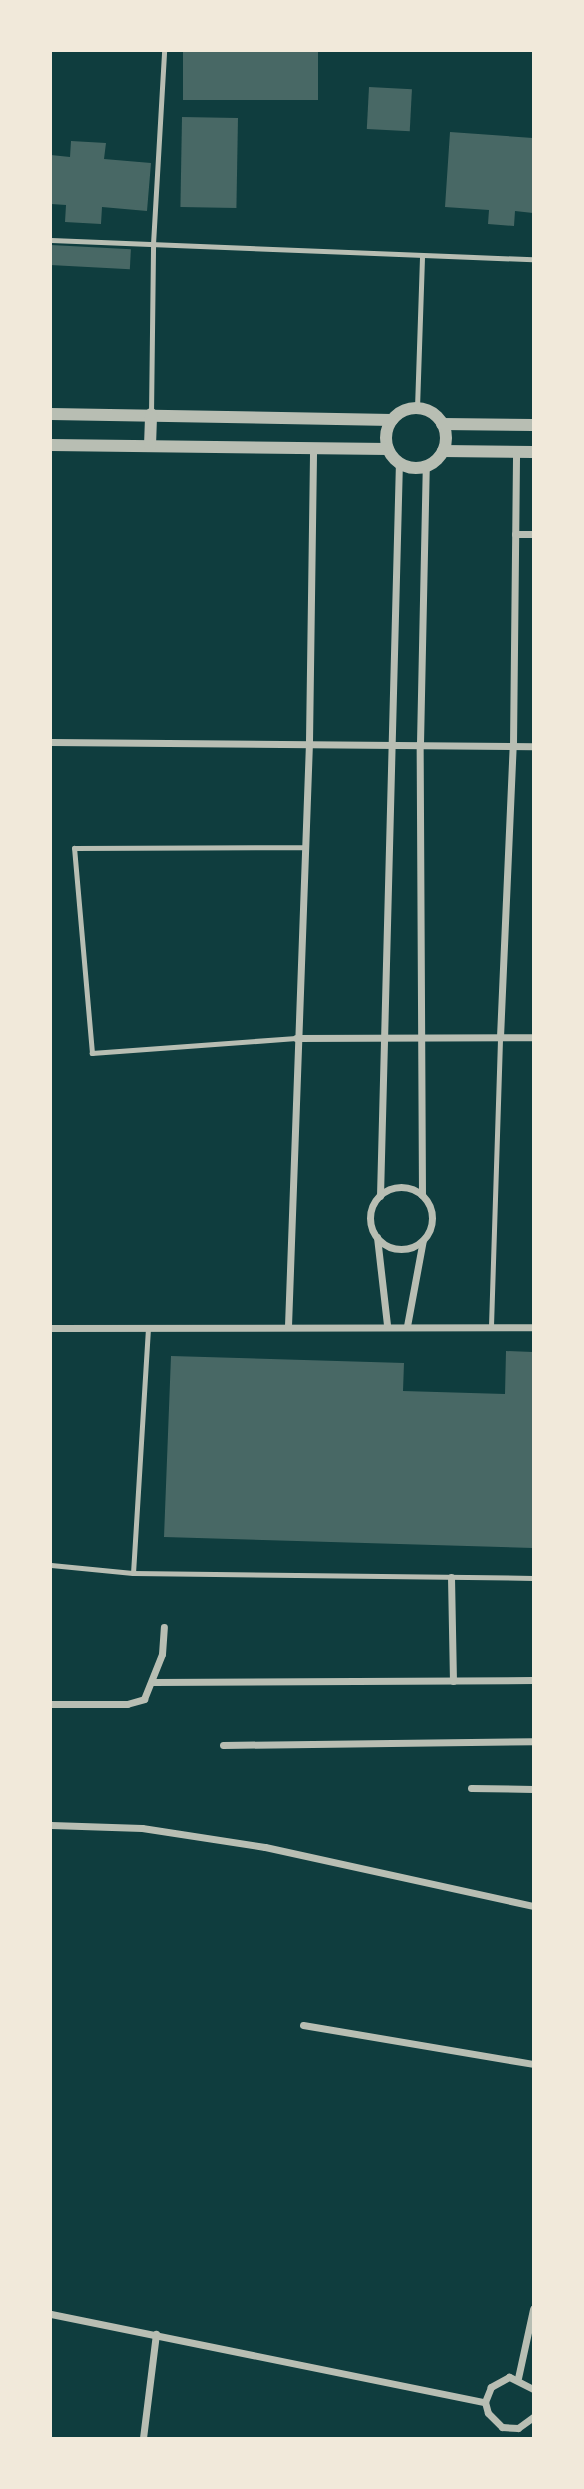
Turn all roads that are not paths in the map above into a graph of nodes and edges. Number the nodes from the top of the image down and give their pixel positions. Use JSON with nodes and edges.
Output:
{"nodes":[{"id":1,"x":164,"y":51,"type":"edge"},
{"id":2,"x":51,"y":240,"type":"edge"},
{"id":3,"x":153,"y":244,"type":"junction"},
{"id":4,"x":422,"y":255,"type":"junction"},
{"id":5,"x":533,"y":259,"type":"edge"},
{"id":6,"x":417,"y":408,"type":"junction"},
{"id":7,"x":51,"y":414,"type":"edge"},
{"id":8,"x":151,"y":414,"type":"junction"},
{"id":9,"x":392,"y":420,"type":"junction"},
{"id":10,"x":442,"y":424,"type":"junction"},
{"id":11,"x":533,"y":425,"type":"edge"},
{"id":12,"x":51,"y":445,"type":"edge"},
{"id":13,"x":150,"y":446,"type":"junction"},
{"id":14,"x":313,"y":449,"type":"junction"},
{"id":15,"x":388,"y":449,"type":"junction"},
{"id":16,"x":443,"y":451,"type":"junction"},
{"id":17,"x":516,"y":452,"type":"junction"},
{"id":18,"x":533,"y":452,"type":"edge"},
{"id":19,"x":398,"y":463,"type":"junction"},
{"id":20,"x":426,"y":467,"type":"junction"},
{"id":21,"x":515,"y":534,"type":"junction"},
{"id":22,"x":533,"y":534,"type":"edge"},
{"id":23,"x":309,"y":741,"type":"junction"},
{"id":24,"x":51,"y":742,"type":"edge"},
{"id":25,"x":392,"y":743,"type":"junction"},
{"id":26,"x":420,"y":743,"type":"junction"},
{"id":27,"x":513,"y":745,"type":"junction"},
{"id":28,"x":533,"y":746,"type":"edge"},
{"id":29,"x":305,"y":846,"type":"junction"},
{"id":30,"x":500,"y":1037,"type":"junction"},
{"id":31,"x":533,"y":1037,"type":"edge"},
{"id":32,"x":296,"y":1038,"type":"junction"},
{"id":33,"x":419,"y":1040,"type":"junction"},
{"id":34,"x":385,"y":1041,"type":"junction"},
{"id":35,"x":422,"y":1195,"type":"junction"},
{"id":36,"x":380,"y":1196,"type":"junction"},
{"id":37,"x":377,"y":1237,"type":"junction"},
{"id":38,"x":423,"y":1240,"type":"junction"},
{"id":39,"x":387,"y":1325,"type":"junction"},
{"id":40,"x":288,"y":1326,"type":"junction"},
{"id":41,"x":407,"y":1326,"type":"junction"},
{"id":42,"x":491,"y":1326,"type":"junction"},
{"id":43,"x":533,"y":1327,"type":"edge"},
{"id":44,"x":51,"y":1328,"type":"edge"},
{"id":45,"x":148,"y":1328,"type":"junction"},
{"id":46,"x":51,"y":1565,"type":"edge"},
{"id":47,"x":132,"y":1573,"type":"junction"},
{"id":48,"x":451,"y":1577,"type":"junction"},
{"id":49,"x":533,"y":1578,"type":"edge"},
{"id":50,"x":164,"y":1628,"type":"dead end"},
{"id":51,"x":533,"y":1680,"type":"edge"},
{"id":52,"x":453,"y":1681,"type":"junction"},
{"id":53,"x":153,"y":1682,"type":"junction"},
{"id":54,"x":51,"y":1704,"type":"edge"},
{"id":55,"x":533,"y":1741,"type":"edge"},
{"id":56,"x":223,"y":1745,"type":"dead end"},
{"id":57,"x":471,"y":1788,"type":"dead end"},
{"id":58,"x":533,"y":1788,"type":"edge"},
{"id":59,"x":51,"y":1825,"type":"edge"},
{"id":60,"x":533,"y":1906,"type":"edge"},
{"id":61,"x":303,"y":2025,"type":"dead end"},
{"id":62,"x":533,"y":2064,"type":"edge"},
{"id":63,"x":533,"y":2309,"type":"edge"},
{"id":64,"x":51,"y":2314,"type":"edge"},
{"id":65,"x":156,"y":2334,"type":"junction"},
{"id":66,"x":518,"y":2378,"type":"junction"},
{"id":67,"x":533,"y":2389,"type":"edge"},
{"id":68,"x":485,"y":2402,"type":"junction"},
{"id":69,"x":533,"y":2417,"type":"edge"},
{"id":70,"x":511,"y":2429,"type":"junction"},
{"id":71,"x":143,"y":2438,"type":"edge"},
{"id":72,"x":509,"y":2438,"type":"edge"}],
"edges":[{"from":1,"to":3,"type":"lane"},
{"from":2,"to":3,"type":"lane"},
{"from":3,"to":4,"type":"lane"},
{"from":3,"to":8,"type":"lane"},
{"from":4,"to":5,"type":"lane"},
{"from":4,"to":6,"type":"lane"},
{"from":6,"to":9,"type":"street"},
{"from":6,"to":10,"type":"street"},
{"from":7,"to":8,"type":"street"},
{"from":8,"to":9,"type":"street"},
{"from":8,"to":13,"type":"street"},
{"from":9,"to":15,"type":"street"},
{"from":10,"to":11,"type":"street"},
{"from":10,"to":16,"type":"street"},
{"from":12,"to":13,"type":"street"},
{"from":13,"to":14,"type":"street"},
{"from":14,"to":15,"type":"street"},
{"from":14,"to":23,"type":"street"},
{"from":15,"to":19,"type":"street"},
{"from":16,"to":17,"type":"street"},
{"from":16,"to":20,"type":"street"},
{"from":17,"to":18,"type":"street"},
{"from":17,"to":21,"type":"street"},
{"from":19,"to":20,"type":"street"},
{"from":19,"to":25,"type":"street"},
{"from":20,"to":26,"type":"street"},
{"from":21,"to":22,"type":"street"},
{"from":21,"to":27,"type":"street"},
{"from":23,"to":24,"type":"street"},
{"from":23,"to":25,"type":"street"},
{"from":23,"to":29,"type":"street"},
{"from":25,"to":26,"type":"street"},
{"from":25,"to":34,"type":"street"},
{"from":26,"to":27,"type":"street"},
{"from":26,"to":33,"type":"street"},
{"from":27,"to":28,"type":"street"},
{"from":27,"to":30,"type":"street"},
{"from":29,"to":32,"type":"street"},
{"from":29,"to":32,"type":"lane"},
{"from":30,"to":31,"type":"street"},
{"from":30,"to":33,"type":"street"},
{"from":30,"to":42,"type":"lane"},
{"from":32,"to":34,"type":"street"},
{"from":32,"to":40,"type":"street"},
{"from":33,"to":34,"type":"street"},
{"from":33,"to":35,"type":"street"},
{"from":34,"to":36,"type":"street"},
{"from":35,"to":36,"type":"street"},
{"from":35,"to":38,"type":"street"},
{"from":36,"to":37,"type":"street"},
{"from":37,"to":38,"type":"street"},
{"from":37,"to":39,"type":"street"},
{"from":38,"to":41,"type":"street"},
{"from":39,"to":40,"type":"street"},
{"from":39,"to":41,"type":"street"},
{"from":40,"to":45,"type":"street"},
{"from":41,"to":42,"type":"street"},
{"from":42,"to":43,"type":"street"},
{"from":44,"to":45,"type":"street"},
{"from":45,"to":47,"type":"lane"},
{"from":46,"to":47,"type":"lane"},
{"from":47,"to":48,"type":"lane"},
{"from":48,"to":49,"type":"lane"},
{"from":48,"to":52,"type":"street"},
{"from":50,"to":53,"type":"street"},
{"from":51,"to":52,"type":"street"},
{"from":52,"to":53,"type":"street"},
{"from":53,"to":54,"type":"street"},
{"from":55,"to":56,"type":"street"},
{"from":57,"to":58,"type":"street"},
{"from":59,"to":60,"type":"street"},
{"from":61,"to":62,"type":"street"},
{"from":63,"to":66,"type":"street"},
{"from":64,"to":65,"type":"street"},
{"from":65,"to":68,"type":"street"},
{"from":65,"to":71,"type":"street"},
{"from":66,"to":67,"type":"street"},
{"from":66,"to":68,"type":"street"},
{"from":68,"to":70,"type":"street"},
{"from":69,"to":70,"type":"street"},
{"from":70,"to":72,"type":"street"}]}
